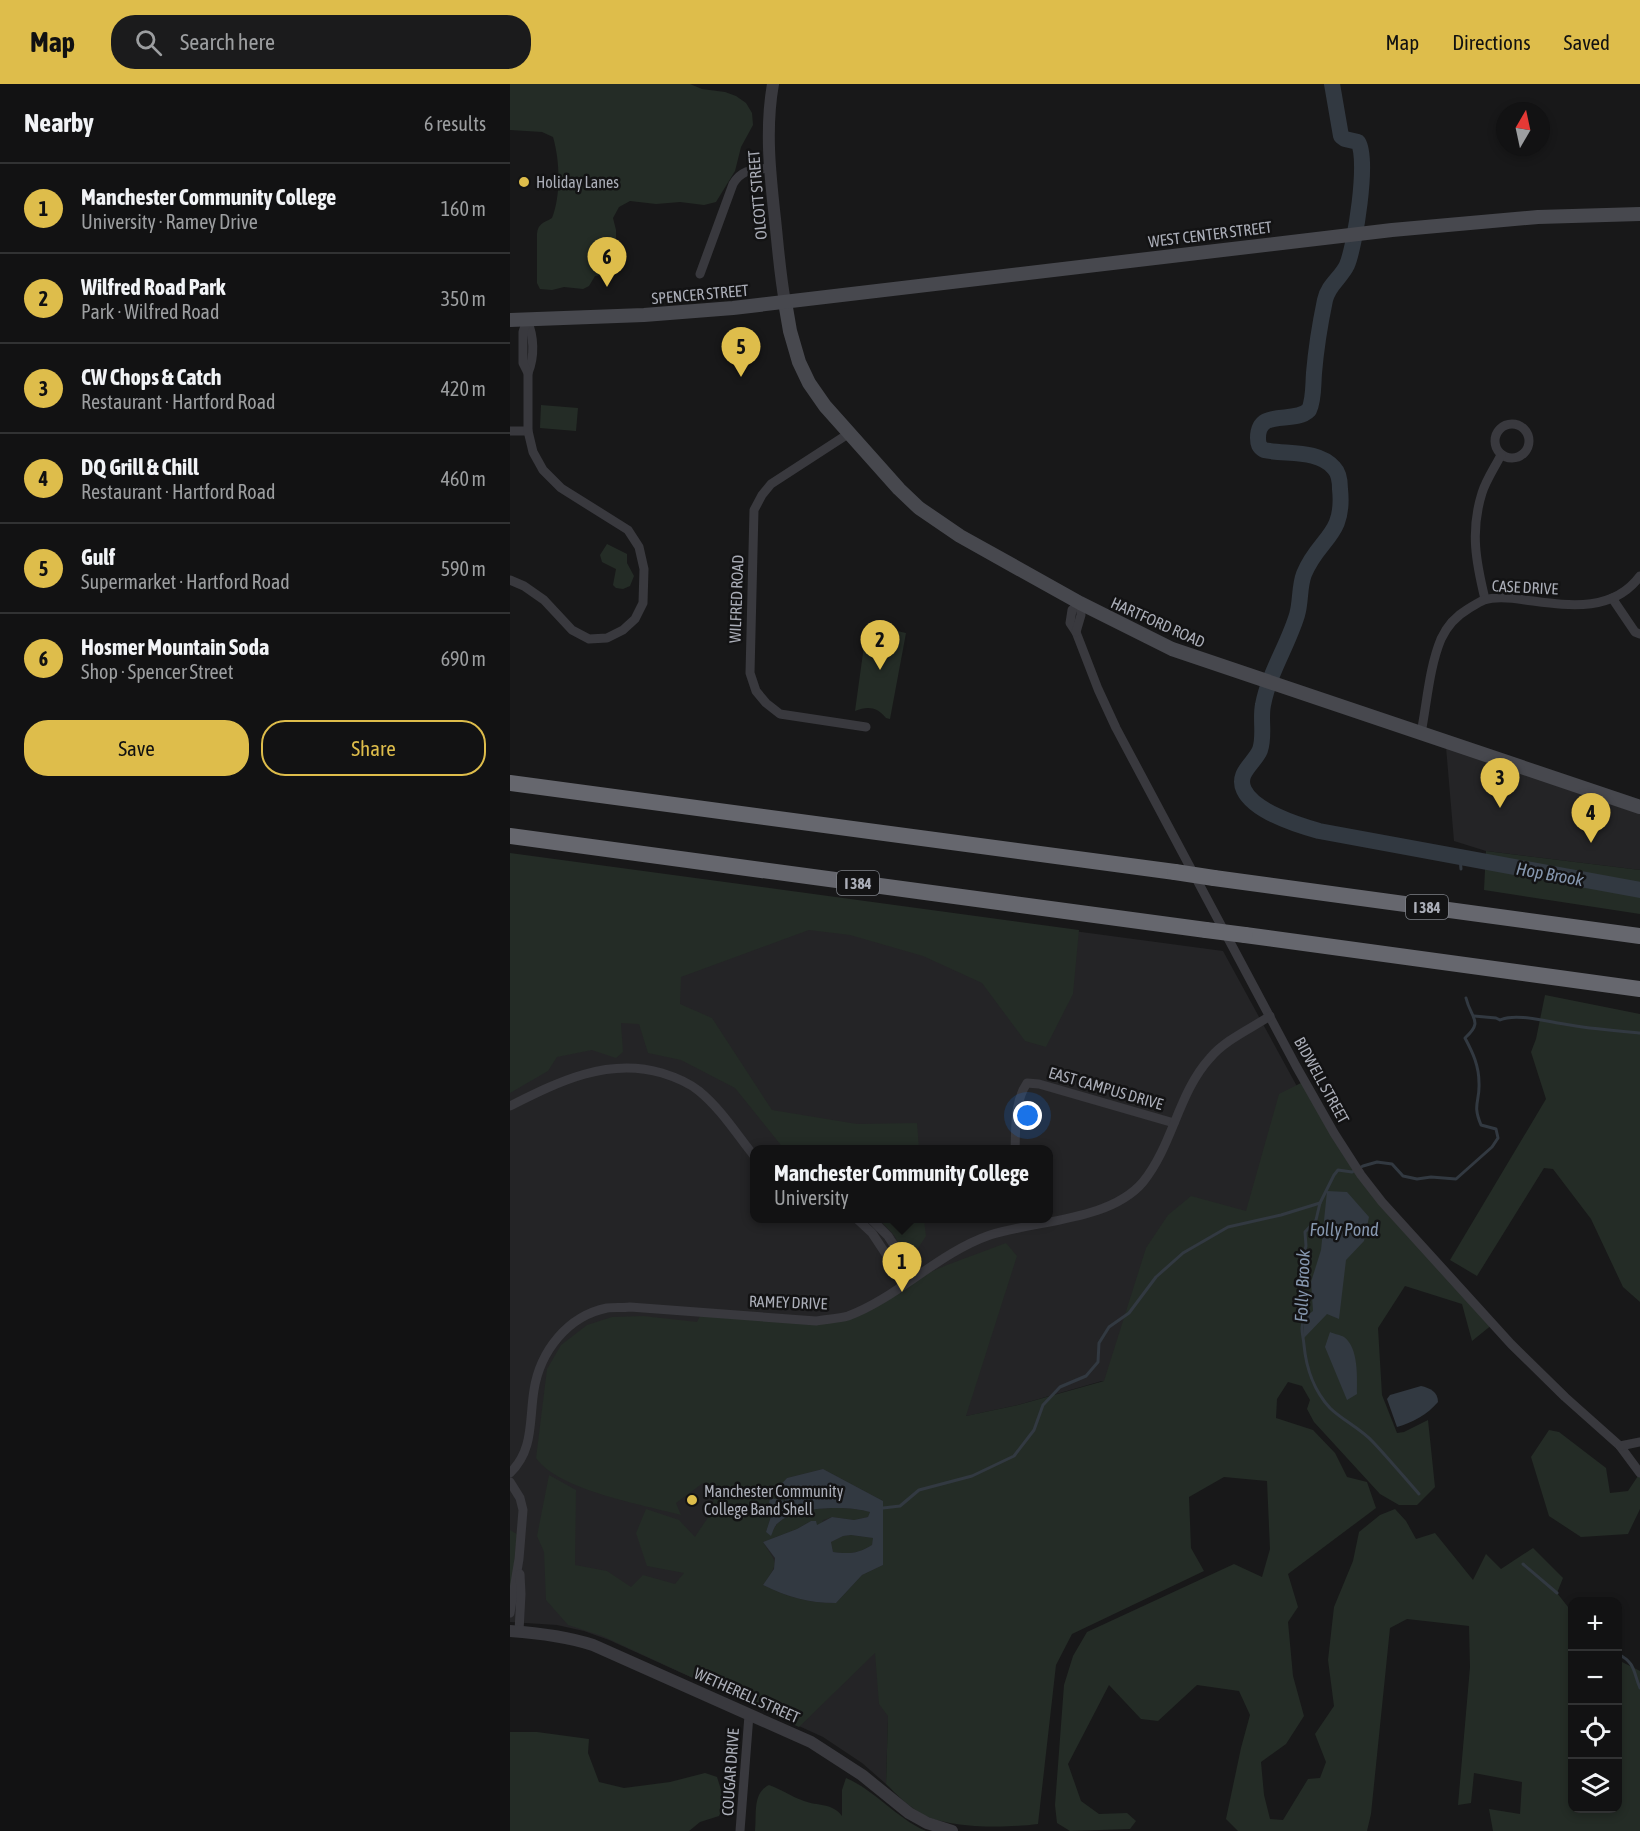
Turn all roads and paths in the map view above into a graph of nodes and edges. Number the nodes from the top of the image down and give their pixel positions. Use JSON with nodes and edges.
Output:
{"nodes":[{"id":1,"x":773,"y":84,"type":"edge"},
{"id":2,"x":769,"y":168,"type":"junction"},
{"id":3,"x":1640,"y":214,"type":"edge"},
{"id":4,"x":700,"y":274,"type":"dead end"},
{"id":5,"x":785,"y":302,"type":"junction"},
{"id":6,"x":510,"y":320,"type":"edge"},
{"id":7,"x":526,"y":320,"type":"junction"},
{"id":8,"x":510,"y":430,"type":"edge"},
{"id":9,"x":528,"y":431,"type":"junction"},
{"id":10,"x":848,"y":434,"type":"junction"},
{"id":11,"x":1501,"y":455,"type":"dead end"},
{"id":12,"x":1640,"y":576,"type":"edge"},
{"id":13,"x":510,"y":580,"type":"edge"},
{"id":14,"x":1612,"y":598,"type":"junction"},
{"id":15,"x":1485,"y":599,"type":"junction"},
{"id":16,"x":1080,"y":603,"type":"junction"},
{"id":17,"x":1640,"y":634,"type":"edge"},
{"id":18,"x":866,"y":727,"type":"dead end"},
{"id":19,"x":1421,"y":733,"type":"junction"},
{"id":20,"x":510,"y":783,"type":"edge"},
{"id":21,"x":1640,"y":807,"type":"edge"},
{"id":22,"x":510,"y":836,"type":"edge"},
{"id":23,"x":1640,"y":936,"type":"edge"},
{"id":24,"x":1640,"y":989,"type":"edge"},
{"id":25,"x":1270,"y":1016,"type":"junction"},
{"id":26,"x":510,"y":1106,"type":"edge"},
{"id":27,"x":1174,"y":1123,"type":"junction"},
{"id":28,"x":1015,"y":1145,"type":"edge"},
{"id":29,"x":750,"y":1151,"type":"edge"},
{"id":30,"x":1053,"y":1220,"type":"edge"},
{"id":31,"x":861,"y":1223,"type":"edge"},
{"id":32,"x":875,"y":1223,"type":"edge"},
{"id":33,"x":1012,"y":1223,"type":"edge"},
{"id":34,"x":1042,"y":1223,"type":"edge"},
{"id":35,"x":1012,"y":1230,"type":"junction"},
{"id":36,"x":914,"y":1276,"type":"junction"},
{"id":37,"x":905,"y":1283,"type":"junction"},
{"id":38,"x":1640,"y":1442,"type":"edge"},
{"id":39,"x":1620,"y":1446,"type":"junction"},
{"id":40,"x":510,"y":1473,"type":"edge"},
{"id":41,"x":1640,"y":1473,"type":"edge"},
{"id":42,"x":510,"y":1482,"type":"edge"},
{"id":43,"x":519,"y":1559,"type":"junction"},
{"id":44,"x":510,"y":1613,"type":"edge"},
{"id":45,"x":514,"y":1631,"type":"edge"},
{"id":46,"x":749,"y":1715,"type":"junction"},
{"id":47,"x":740,"y":1831,"type":"edge"},
{"id":48,"x":952,"y":1831,"type":"edge"}],
"edges":[{"from":1,"to":2,"type":"street","name":"OLCOTT STREET"},
{"from":2,"to":4,"type":"street"},
{"from":2,"to":5,"type":"street","name":"OLCOTT STREET"},
{"from":3,"to":5,"type":"main road","name":"WEST CENTER STREET"},
{"from":5,"to":7,"type":"main road","name":"SPENCER STREET"},
{"from":5,"to":10,"type":"main road","name":"HARTFORD ROAD"},
{"from":6,"to":7,"type":"main road","name":"SPENCER STREET"},
{"from":7,"to":9,"type":"street"},
{"from":8,"to":9,"type":"street"},
{"from":9,"to":13,"type":"street"},
{"from":10,"to":16,"type":"main road","name":"HARTFORD ROAD"},
{"from":10,"to":18,"type":"street","name":"WILFRED ROAD"},
{"from":11,"to":15,"type":"street"},
{"from":12,"to":14,"type":"street","name":"CASE DRIVE"},
{"from":14,"to":15,"type":"street","name":"CASE DRIVE"},
{"from":14,"to":17,"type":"street"},
{"from":15,"to":19,"type":"street","name":"CASE DRIVE"},
{"from":16,"to":19,"type":"main road","name":"HARTFORD ROAD"},
{"from":16,"to":25,"type":"street","name":"BIDWELL STREET"},
{"from":19,"to":21,"type":"main road","name":"HARTFORD ROAD"},
{"from":20,"to":23,"type":"highway","number":"I 384","bridge":true},
{"from":22,"to":24,"type":"highway","number":"I 384","bridge":true},
{"from":25,"to":27,"type":"street","name":"RAMEY DRIVE"},
{"from":25,"to":39,"type":"street","name":"BIDWELL STREET"},
{"from":26,"to":29,"type":"street"},
{"from":27,"to":28,"type":"street","name":"EAST CAMPUS DRIVE"},
{"from":27,"to":30,"type":"street","name":"RAMEY DRIVE"},
{"from":31,"to":37,"type":"street"},
{"from":32,"to":36,"type":"street"},
{"from":33,"to":35,"type":"street"},
{"from":34,"to":35,"type":"street","name":"RAMEY DRIVE"},
{"from":35,"to":36,"type":"street","name":"RAMEY DRIVE"},
{"from":36,"to":37,"type":"street","name":"RAMEY DRIVE"},
{"from":37,"to":40,"type":"street","name":"RAMEY DRIVE"},
{"from":38,"to":39,"type":"street"},
{"from":39,"to":41,"type":"street","name":"BIDWELL STREET"},
{"from":42,"to":43,"type":"street"},
{"from":43,"to":44,"type":"street"},
{"from":43,"to":45,"type":"street"},
{"from":45,"to":46,"type":"street","name":"WETHERELL STREET"},
{"from":46,"to":47,"type":"street","name":"COUGAR DRIVE"},
{"from":46,"to":48,"type":"street","name":"WETHERELL STREET"}]}
